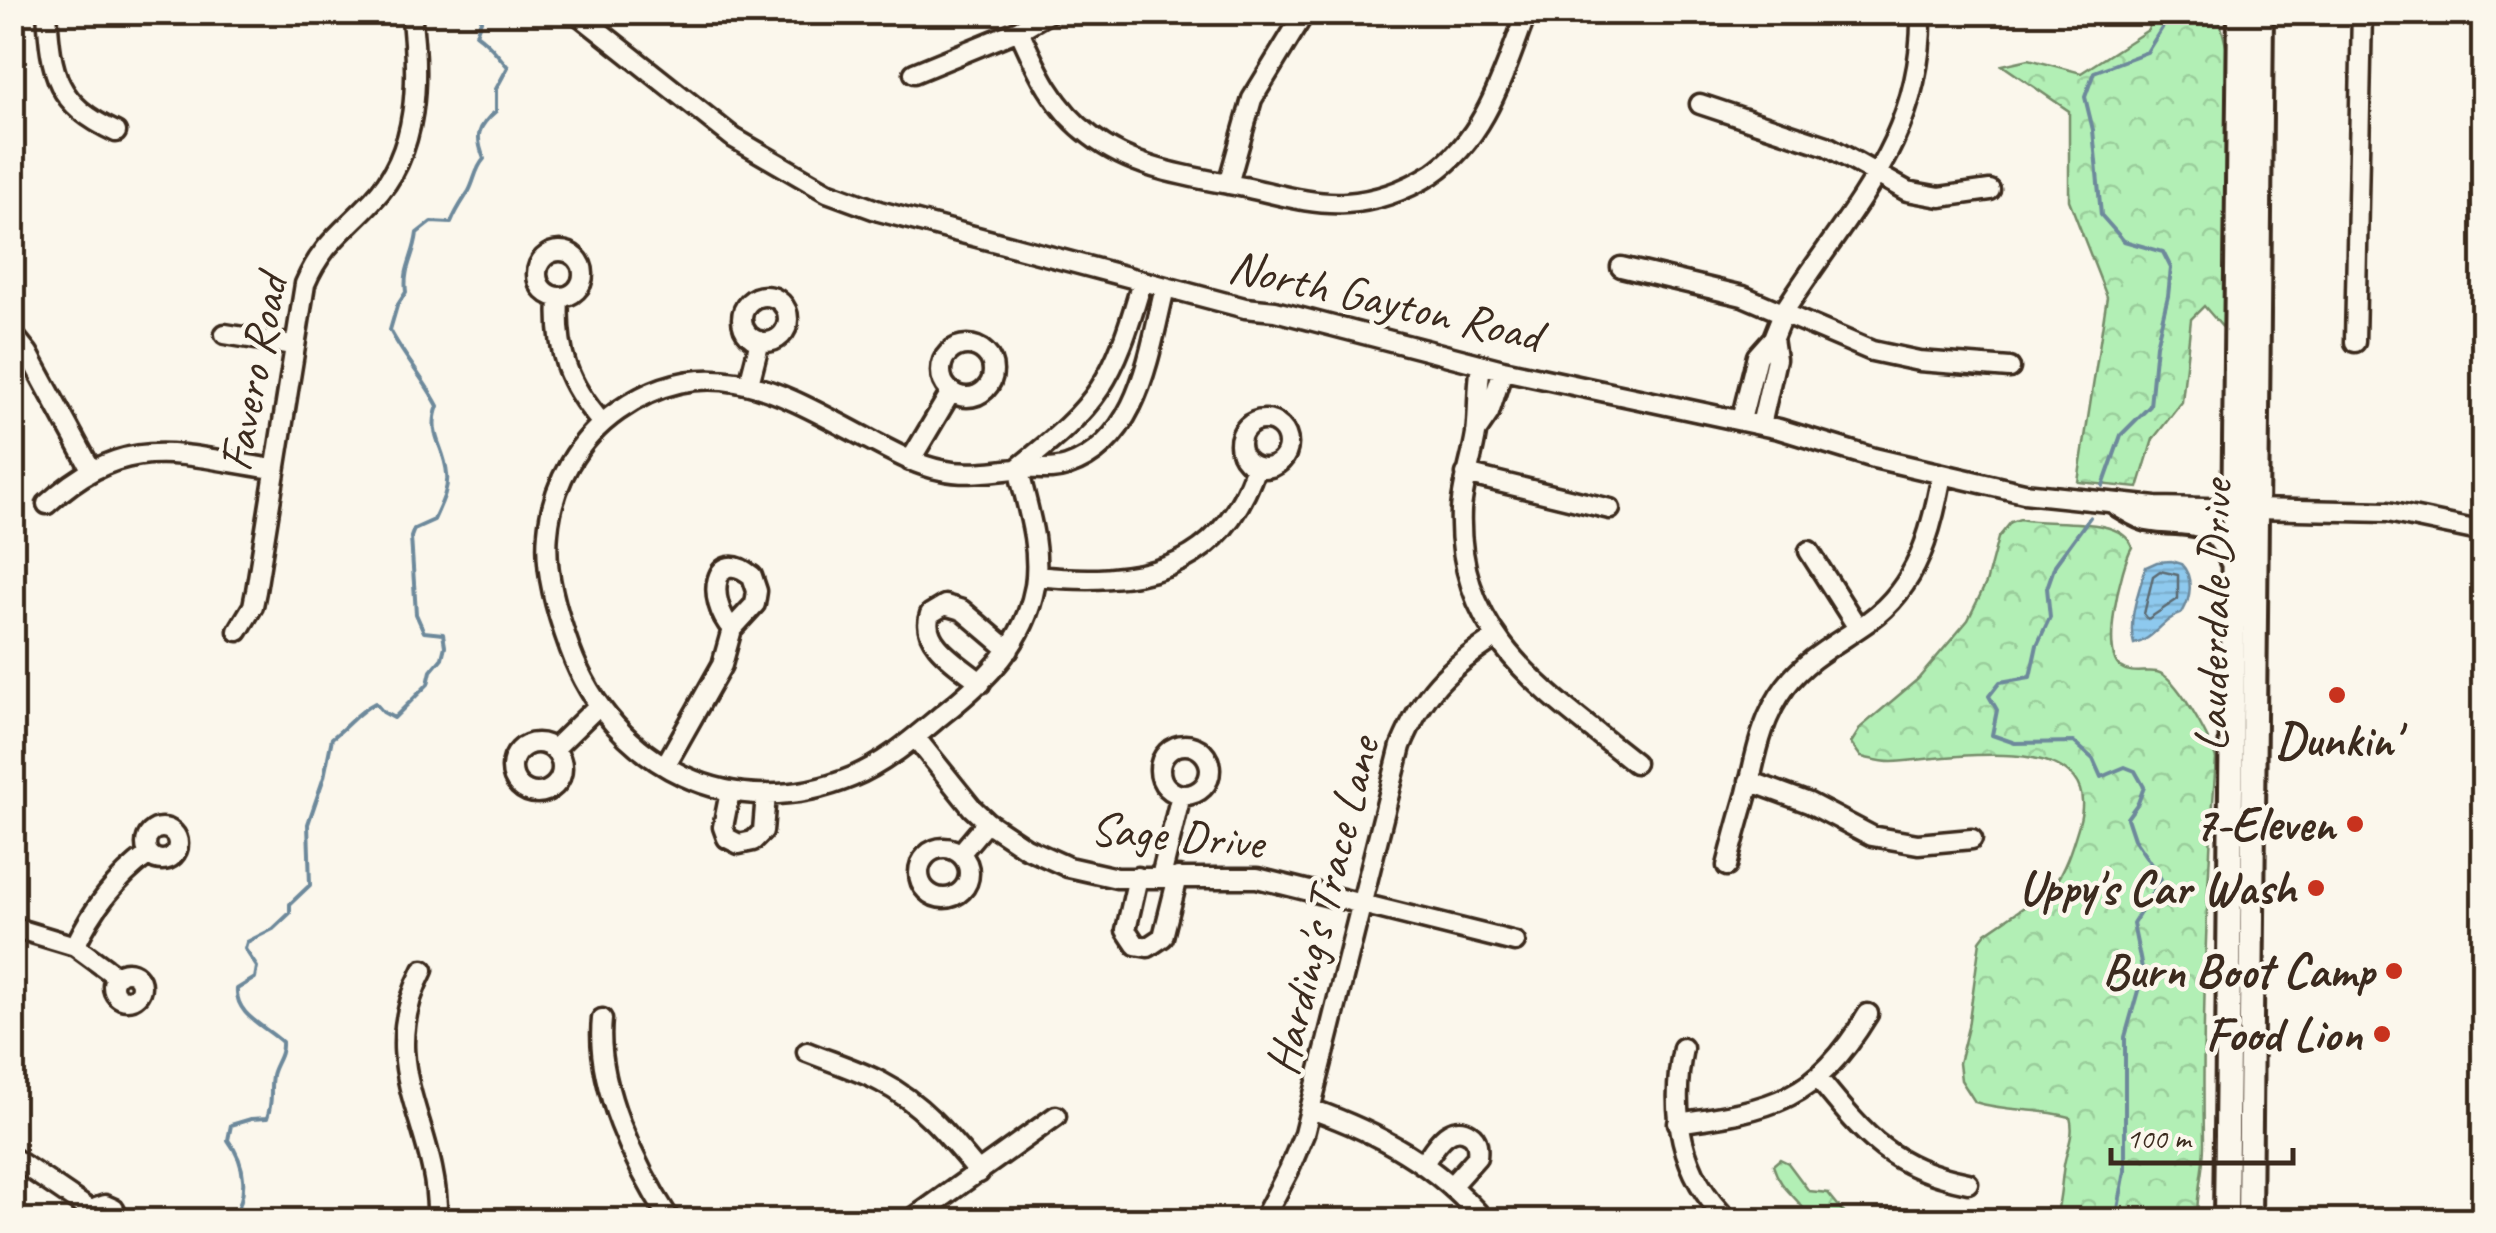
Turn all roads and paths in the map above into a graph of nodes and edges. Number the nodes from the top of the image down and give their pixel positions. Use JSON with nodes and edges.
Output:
{"nodes":[{"id":1,"x":47,"y":12,"type":"edge"},
{"id":2,"x":411,"y":12,"type":"edge"},
{"id":3,"x":423,"y":12,"type":"edge"},
{"id":4,"x":576,"y":12,"type":"edge"},
{"id":5,"x":1050,"y":12,"type":"edge"},
{"id":6,"x":1305,"y":12,"type":"edge"},
{"id":7,"x":1527,"y":12,"type":"edge"},
{"id":8,"x":1921,"y":12,"type":"edge"},
{"id":9,"x":2240,"y":12,"type":"edge"},
{"id":10,"x":2262,"y":12,"type":"edge"},
{"id":11,"x":2362,"y":12,"type":"edge"},
{"id":12,"x":1020,"y":30,"type":"junction"},
{"id":13,"x":415,"y":40,"type":"junction"},
{"id":14,"x":914,"y":73,"type":"dead end"},
{"id":15,"x":1700,"y":104,"type":"dead end"},
{"id":16,"x":116,"y":132,"type":"dead end"},
{"id":17,"x":1878,"y":174,"type":"junction"},
{"id":18,"x":1228,"y":184,"type":"junction"},
{"id":19,"x":1990,"y":190,"type":"dead end"},
{"id":20,"x":1620,"y":267,"type":"dead end"},
{"id":21,"x":1142,"y":282,"type":"junction"},
{"id":22,"x":1165,"y":288,"type":"junction"},
{"id":23,"x":558,"y":298,"type":"dead end"},
{"id":24,"x":1783,"y":313,"type":"junction"},
{"id":25,"x":12,"y":333,"type":"edge"},
{"id":26,"x":225,"y":334,"type":"dead end"},
{"id":27,"x":1773,"y":338,"type":"junction"},
{"id":28,"x":760,"y":342,"type":"dead end"},
{"id":29,"x":2355,"y":342,"type":"dead end"},
{"id":30,"x":293,"y":345,"type":"junction"},
{"id":31,"x":1481,"y":365,"type":"junction"},
{"id":32,"x":2010,"y":368,"type":"dead end"},
{"id":33,"x":1503,"y":370,"type":"junction"},
{"id":34,"x":749,"y":384,"type":"junction"},
{"id":35,"x":950,"y":392,"type":"dead end"},
{"id":36,"x":1740,"y":420,"type":"junction"},
{"id":37,"x":602,"y":424,"type":"junction"},
{"id":38,"x":1760,"y":425,"type":"junction"},
{"id":39,"x":1476,"y":433,"type":"junction"},
{"id":40,"x":910,"y":461,"type":"junction"},
{"id":41,"x":1256,"y":467,"type":"dead end"},
{"id":42,"x":1018,"y":468,"type":"junction"},
{"id":43,"x":91,"y":469,"type":"junction"},
{"id":44,"x":274,"y":470,"type":"junction"},
{"id":45,"x":1466,"y":474,"type":"junction"},
{"id":46,"x":1942,"y":474,"type":"junction"},
{"id":47,"x":47,"y":504,"type":"dead end"},
{"id":48,"x":2119,"y":505,"type":"junction"},
{"id":49,"x":2246,"y":509,"type":"junction"},
{"id":50,"x":1610,"y":510,"type":"dead end"},
{"id":51,"x":2484,"y":532,"type":"edge"},
{"id":52,"x":1810,"y":551,"type":"dead end"},
{"id":53,"x":2234,"y":564,"type":"junction"},
{"id":54,"x":1036,"y":576,"type":"junction"},
{"id":55,"x":1858,"y":628,"type":"junction"},
{"id":56,"x":732,"y":629,"type":"dead end"},
{"id":57,"x":238,"y":631,"type":"dead end"},
{"id":58,"x":1495,"y":638,"type":"junction"},
{"id":59,"x":1009,"y":650,"type":"junction"},
{"id":60,"x":981,"y":682,"type":"junction"},
{"id":61,"x":598,"y":706,"type":"junction"},
{"id":62,"x":915,"y":737,"type":"junction"},
{"id":63,"x":554,"y":750,"type":"dead end"},
{"id":64,"x":1635,"y":763,"type":"dead end"},
{"id":65,"x":664,"y":766,"type":"junction"},
{"id":66,"x":1749,"y":781,"type":"junction"},
{"id":67,"x":730,"y":792,"type":"junction"},
{"id":68,"x":766,"y":794,"type":"junction"},
{"id":69,"x":1180,"y":795,"type":"dead end"},
{"id":70,"x":987,"y":822,"type":"junction"},
{"id":71,"x":1972,"y":839,"type":"dead end"},
{"id":72,"x":149,"y":854,"type":"dead end"},
{"id":73,"x":960,"y":854,"type":"dead end"},
{"id":74,"x":1727,"y":866,"type":"dead end"},
{"id":75,"x":1138,"y":877,"type":"junction"},
{"id":76,"x":1170,"y":877,"type":"junction"},
{"id":77,"x":1361,"y":904,"type":"junction"},
{"id":78,"x":12,"y":926,"type":"edge"},
{"id":79,"x":1514,"y":942,"type":"dead end"},
{"id":80,"x":75,"y":946,"type":"junction"},
{"id":81,"x":423,"y":970,"type":"dead end"},
{"id":82,"x":116,"y":976,"type":"dead end"},
{"id":83,"x":1868,"y":1014,"type":"dead end"},
{"id":84,"x":602,"y":1019,"type":"dead end"},
{"id":85,"x":1682,"y":1048,"type":"dead end"},
{"id":86,"x":807,"y":1052,"type":"dead end"},
{"id":87,"x":1818,"y":1078,"type":"junction"},
{"id":88,"x":1311,"y":1108,"type":"junction"},
{"id":89,"x":1056,"y":1116,"type":"dead end"},
{"id":90,"x":1678,"y":1123,"type":"junction"},
{"id":91,"x":12,"y":1156,"type":"edge"},
{"id":92,"x":1424,"y":1163,"type":"junction"},
{"id":93,"x":978,"y":1173,"type":"junction"},
{"id":94,"x":1968,"y":1184,"type":"dead end"},
{"id":95,"x":1452,"y":1185,"type":"junction"},
{"id":96,"x":92,"y":1216,"type":"edge"},
{"id":97,"x":119,"y":1220,"type":"edge"},
{"id":98,"x":437,"y":1220,"type":"edge"},
{"id":99,"x":670,"y":1220,"type":"edge"},
{"id":100,"x":911,"y":1220,"type":"edge"},
{"id":101,"x":1262,"y":1220,"type":"edge"},
{"id":102,"x":1484,"y":1220,"type":"edge"},
{"id":103,"x":1728,"y":1220,"type":"edge"},
{"id":104,"x":2226,"y":1220,"type":"edge"},
{"id":105,"x":2249,"y":1220,"type":"edge"}],
"edges":[{"from":1,"to":16,"type":"street"},
{"from":2,"to":13,"type":"street","name":"Favero Road"},
{"from":3,"to":13,"type":"street","name":"Favero Road"},
{"from":4,"to":21,"type":"street","name":"North Gayton Road"},
{"from":5,"to":12,"type":"street"},
{"from":6,"to":18,"type":"street"},
{"from":7,"to":18,"type":"street"},
{"from":8,"to":17,"type":"street"},
{"from":9,"to":49,"type":"main road","name":"Lauderdale Drive"},
{"from":10,"to":49,"type":"main road","name":"Lauderdale Drive"},
{"from":11,"to":29,"type":"street"},
{"from":12,"to":14,"type":"street"},
{"from":12,"to":18,"type":"street"},
{"from":13,"to":30,"type":"street","name":"Favero Road"},
{"from":15,"to":17,"type":"street"},
{"from":17,"to":19,"type":"street"},
{"from":17,"to":24,"type":"street"},
{"from":20,"to":24,"type":"street"},
{"from":21,"to":22,"type":"street","name":"North Gayton Road"},
{"from":21,"to":42,"type":"street"},
{"from":22,"to":31,"type":"street","name":"North Gayton Road"},
{"from":22,"to":42,"type":"street"},
{"from":23,"to":37,"type":"street"},
{"from":24,"to":27,"type":"street"},
{"from":24,"to":32,"type":"street"},
{"from":25,"to":43,"type":"street"},
{"from":26,"to":30,"type":"street"},
{"from":27,"to":36,"type":"street"},
{"from":27,"to":38,"type":"street"},
{"from":28,"to":34,"type":"street"},
{"from":30,"to":44,"type":"street","name":"Favero Road"},
{"from":31,"to":33,"type":"street","name":"North Gayton Road"},
{"from":31,"to":39,"type":"street"},
{"from":33,"to":36,"type":"street","name":"North Gayton Road"},
{"from":33,"to":39,"type":"street"},
{"from":34,"to":37,"type":"street"},
{"from":34,"to":40,"type":"street"},
{"from":35,"to":40,"type":"street"},
{"from":36,"to":38,"type":"street","name":"North Gayton Road"},
{"from":37,"to":61,"type":"street"},
{"from":38,"to":46,"type":"street","name":"North Gayton Road"},
{"from":39,"to":45,"type":"street"},
{"from":40,"to":42,"type":"street"},
{"from":41,"to":54,"type":"street"},
{"from":42,"to":54,"type":"street"},
{"from":43,"to":44,"type":"street"},
{"from":43,"to":47,"type":"street"},
{"from":44,"to":57,"type":"street","name":"Favero Road"},
{"from":45,"to":50,"type":"street"},
{"from":45,"to":58,"type":"street"},
{"from":46,"to":48,"type":"street","name":"North Gayton Road"},
{"from":46,"to":55,"type":"street"},
{"from":48,"to":49,"type":"street","name":"North Gayton Road"},
{"from":48,"to":53,"type":"main road"},
{"from":49,"to":51,"type":"street","name":"North Gayton Road"},
{"from":49,"to":53,"type":"main road","name":"Lauderdale Drive"},
{"from":49,"to":105,"type":"main road","name":"Lauderdale Drive"},
{"from":52,"to":55,"type":"street"},
{"from":53,"to":104,"type":"main road","name":"Lauderdale Drive"},
{"from":54,"to":59,"type":"street"},
{"from":55,"to":66,"type":"street"},
{"from":56,"to":65,"type":"street"},
{"from":58,"to":64,"type":"street"},
{"from":58,"to":77,"type":"street","name":"Harding's Trace Lane"},
{"from":59,"to":60,"type":"street"},
{"from":59,"to":60,"type":"street"},
{"from":60,"to":62,"type":"street"},
{"from":61,"to":63,"type":"street"},
{"from":61,"to":65,"type":"street"},
{"from":62,"to":68,"type":"street"},
{"from":62,"to":70,"type":"street","name":"Sage Drive"},
{"from":65,"to":67,"type":"street"},
{"from":66,"to":71,"type":"street"},
{"from":66,"to":74,"type":"street"},
{"from":67,"to":68,"type":"street"},
{"from":67,"to":68,"type":"street"},
{"from":69,"to":76,"type":"street"},
{"from":70,"to":73,"type":"street"},
{"from":70,"to":75,"type":"street","name":"Sage Drive"},
{"from":72,"to":80,"type":"street"},
{"from":75,"to":76,"type":"street","name":"Sage Drive"},
{"from":75,"to":76,"type":"street"},
{"from":76,"to":77,"type":"street","name":"Sage Drive"},
{"from":77,"to":79,"type":"street","name":"Sage Drive"},
{"from":77,"to":88,"type":"street","name":"Harding's Trace Lane"},
{"from":78,"to":80,"type":"street"},
{"from":80,"to":82,"type":"street"},
{"from":81,"to":98,"type":"street"},
{"from":83,"to":87,"type":"street"},
{"from":84,"to":99,"type":"street"},
{"from":85,"to":90,"type":"street"},
{"from":86,"to":93,"type":"street"},
{"from":87,"to":90,"type":"street"},
{"from":87,"to":94,"type":"street"},
{"from":88,"to":92,"type":"street"},
{"from":88,"to":101,"type":"street","name":"Harding's Trace Lane"},
{"from":89,"to":93,"type":"street"},
{"from":90,"to":103,"type":"street"},
{"from":91,"to":96,"type":"street"},
{"from":92,"to":95,"type":"street"},
{"from":92,"to":95,"type":"street"},
{"from":93,"to":100,"type":"street"},
{"from":95,"to":102,"type":"street"},
{"from":96,"to":97,"type":"street"}]}
